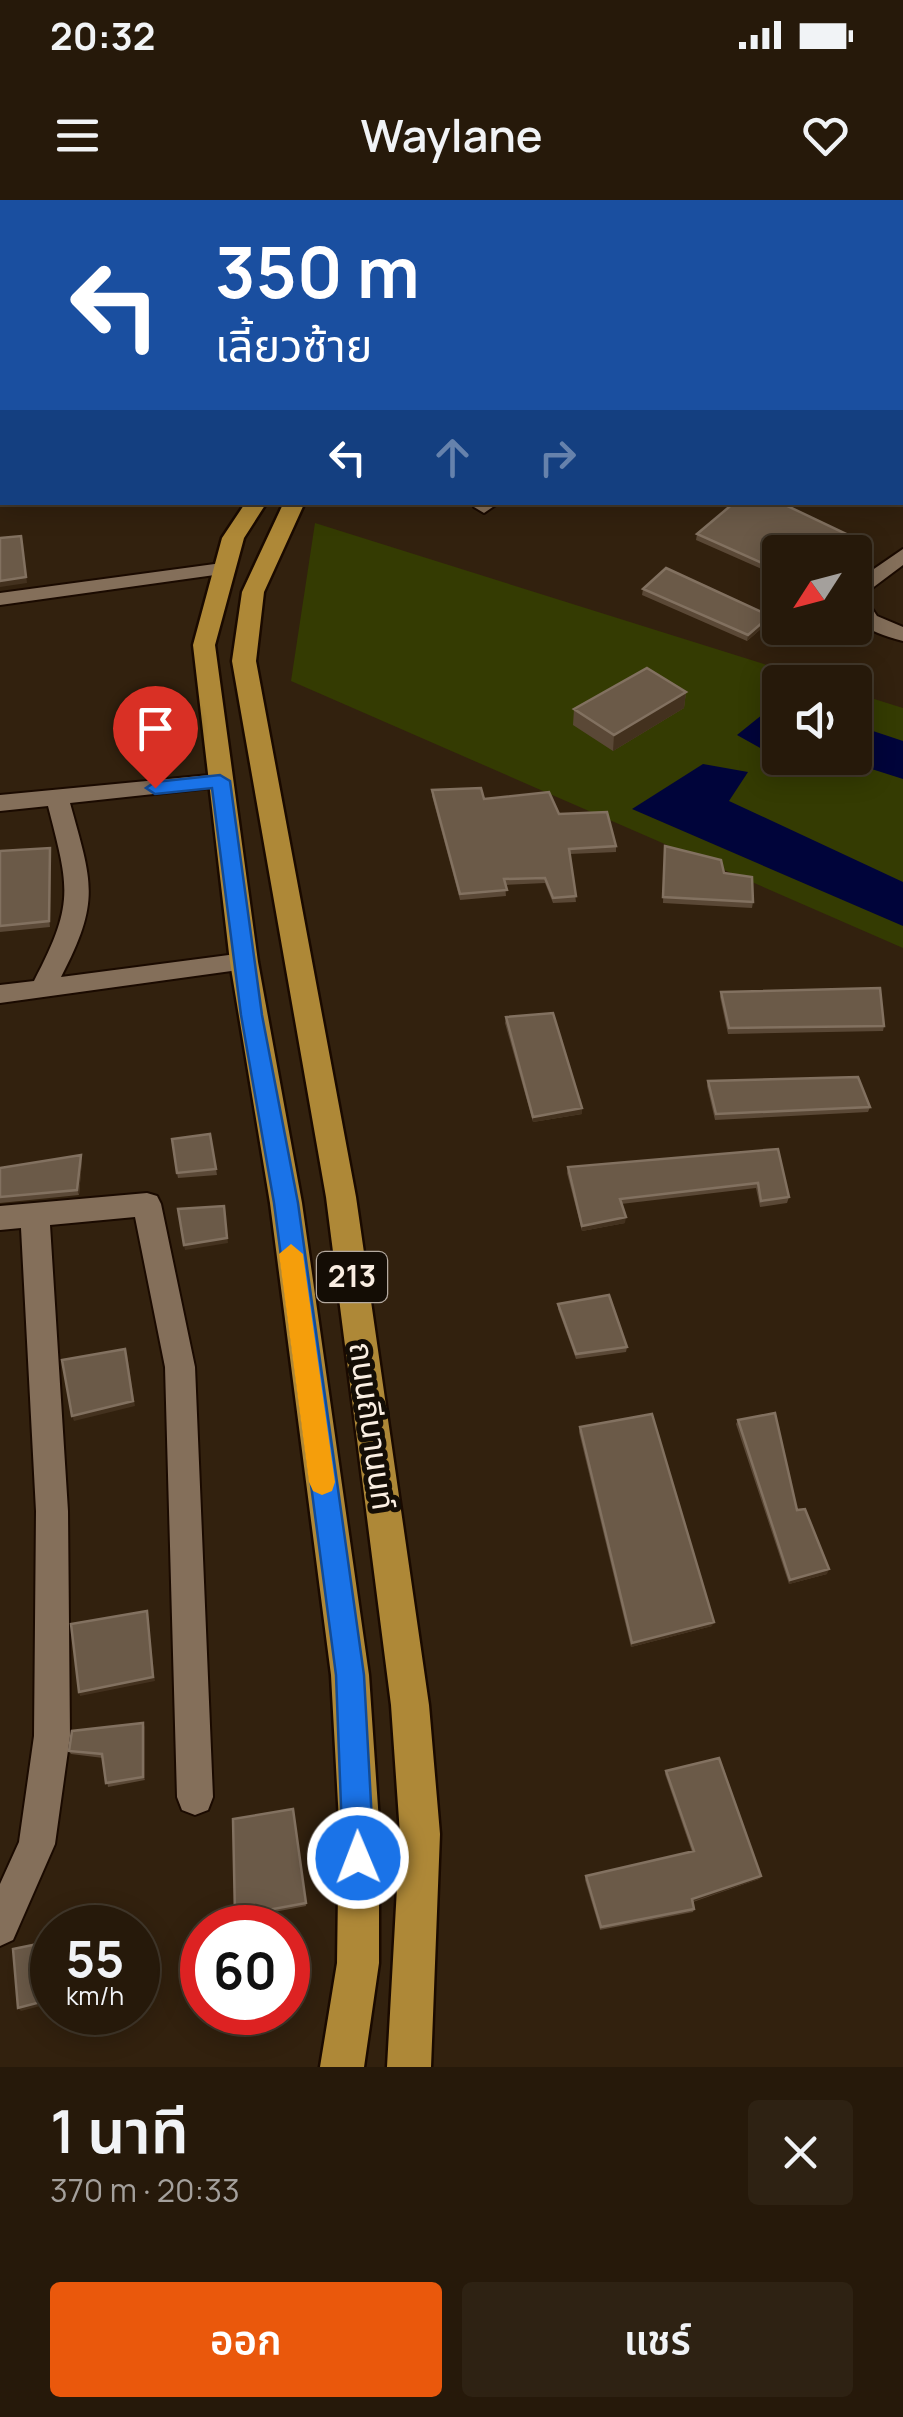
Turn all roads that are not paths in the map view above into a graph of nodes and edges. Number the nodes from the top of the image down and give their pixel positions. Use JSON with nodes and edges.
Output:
{"nodes":[{"id":1,"x":256,"y":505,"type":"edge"},
{"id":2,"x":294,"y":505,"type":"edge"},
{"id":3,"x":903,"y":554,"type":"edge"},
{"id":4,"x":222,"y":568,"type":"junction"},
{"id":5,"x":872,"y":580,"type":"edge"},
{"id":6,"x":0,"y":599,"type":"edge"},
{"id":7,"x":872,"y":621,"type":"edge"},
{"id":8,"x":903,"y":635,"type":"edge"},
{"id":9,"x":220,"y":781,"type":"junction"},
{"id":10,"x":57,"y":797,"type":"junction"},
{"id":11,"x":0,"y":803,"type":"edge"},
{"id":12,"x":244,"y":962,"type":"junction"},
{"id":13,"x":42,"y":988,"type":"junction"},
{"id":14,"x":0,"y":994,"type":"edge"},
{"id":15,"x":341,"y":1197,"type":"junction"},
{"id":16,"x":286,"y":1203,"type":"junction"},
{"id":17,"x":35,"y":1215,"type":"junction"},
{"id":18,"x":0,"y":1218,"type":"edge"},
{"id":19,"x":195,"y":1796,"type":"dead end"},
{"id":20,"x":0,"y":1927,"type":"edge"},
{"id":21,"x":342,"y":2067,"type":"edge"},
{"id":22,"x":410,"y":2067,"type":"edge"}],
"edges":[{"from":1,"to":4,"type":"main road","name":"ถนนถีนานนท์","number":"213"},
{"from":2,"to":15,"type":"main road","name":"ถนนถีนานนท์","number":"213"},
{"from":3,"to":5,"type":"street"},
{"from":4,"to":6,"type":"street"},
{"from":4,"to":9,"type":"main road","name":"ถนนถีนานนท์","number":"213"},
{"from":7,"to":8,"type":"street"},
{"from":9,"to":10,"type":"street"},
{"from":9,"to":12,"type":"main road","name":"ถนนถีนานนท์","number":"213"},
{"from":10,"to":11,"type":"street"},
{"from":10,"to":13,"type":"street"},
{"from":12,"to":13,"type":"street"},
{"from":12,"to":16,"type":"main road","name":"ถนนถีนานนท์","number":"213"},
{"from":13,"to":14,"type":"street"},
{"from":15,"to":16,"type":"main road"},
{"from":15,"to":22,"type":"main road","name":"ถนนถีนานนท์","number":"213"},
{"from":16,"to":21,"type":"main road","name":"ถนนถีนานนท์","number":"213"},
{"from":17,"to":18,"type":"street"},
{"from":17,"to":19,"type":"street"},
{"from":17,"to":20,"type":"street"}]}
